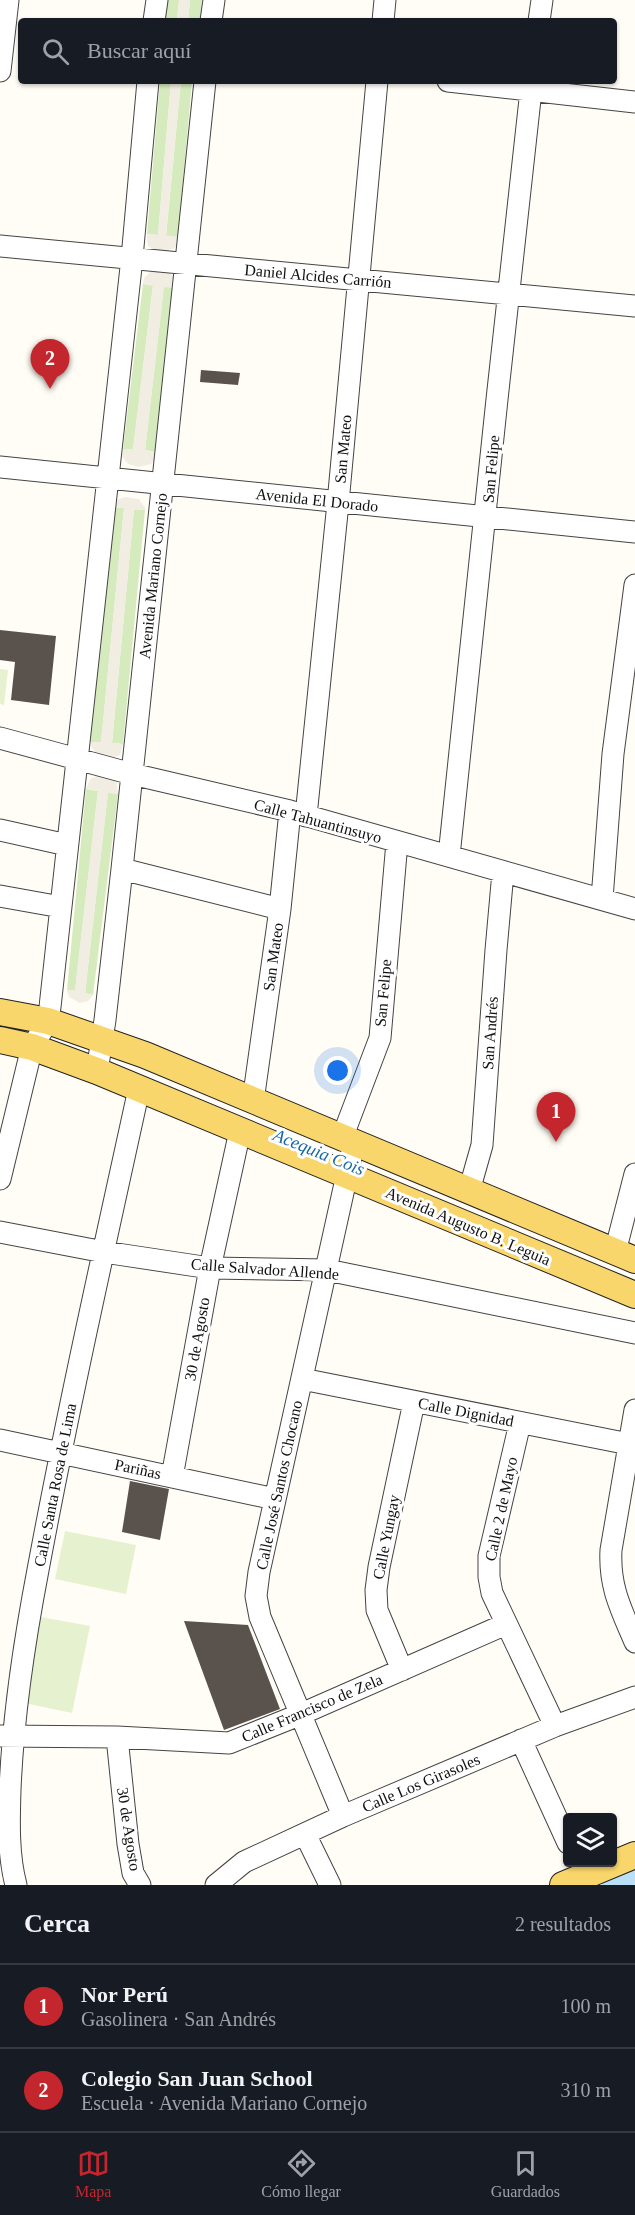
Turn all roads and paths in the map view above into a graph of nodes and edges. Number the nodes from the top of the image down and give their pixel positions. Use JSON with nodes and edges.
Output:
{"nodes":[{"id":1,"x":8,"y":0,"type":"edge"},
{"id":2,"x":157,"y":0,"type":"edge"},
{"id":3,"x":214,"y":0,"type":"edge"},
{"id":4,"x":385,"y":0,"type":"edge"},
{"id":5,"x":542,"y":0,"type":"edge"},
{"id":6,"x":154,"y":18,"type":"edge"},
{"id":7,"x":211,"y":18,"type":"edge"},
{"id":8,"x":383,"y":18,"type":"edge"},
{"id":9,"x":539,"y":18,"type":"edge"},
{"id":10,"x":8,"y":35,"type":"edge"},
{"id":11,"x":0,"y":71,"type":"edge"},
{"id":12,"x":148,"y":84,"type":"edge"},
{"id":13,"x":205,"y":84,"type":"edge"},
{"id":14,"x":376,"y":84,"type":"edge"},
{"id":15,"x":498,"y":84,"type":"edge"},
{"id":16,"x":532,"y":86,"type":"edge"},
{"id":17,"x":635,"y":102,"type":"edge"},
{"id":18,"x":0,"y":246,"type":"edge"},
{"id":19,"x":132,"y":258,"type":"junction"},
{"id":20,"x":187,"y":264,"type":"junction"},
{"id":21,"x":358,"y":279,"type":"junction"},
{"id":22,"x":507,"y":293,"type":"junction"},
{"id":23,"x":635,"y":306,"type":"edge"},
{"id":24,"x":0,"y":467,"type":"edge"},
{"id":25,"x":106,"y":478,"type":"junction"},
{"id":26,"x":164,"y":485,"type":"junction"},
{"id":27,"x":338,"y":502,"type":"junction"},
{"id":28,"x":486,"y":518,"type":"junction"},
{"id":29,"x":635,"y":532,"type":"edge"},
{"id":30,"x":635,"y":585,"type":"edge"},
{"id":31,"x":0,"y":738,"type":"edge"},
{"id":32,"x":77,"y":759,"type":"junction"},
{"id":33,"x":132,"y":774,"type":"junction"},
{"id":34,"x":298,"y":814,"type":"junction"},
{"id":35,"x":0,"y":830,"type":"edge"},
{"id":36,"x":397,"y":842,"type":"junction"},
{"id":37,"x":67,"y":845,"type":"junction"},
{"id":38,"x":449,"y":856,"type":"junction"},
{"id":39,"x":122,"y":869,"type":"junction"},
{"id":40,"x":503,"y":872,"type":"junction"},
{"id":41,"x":0,"y":896,"type":"edge"},
{"id":42,"x":602,"y":899,"type":"junction"},
{"id":43,"x":61,"y":907,"type":"junction"},
{"id":44,"x":280,"y":909,"type":"junction"},
{"id":45,"x":635,"y":909,"type":"edge"},
{"id":46,"x":0,"y":1012,"type":"edge"},
{"id":47,"x":47,"y":1021,"type":"junction"},
{"id":48,"x":102,"y":1040,"type":"junction"},
{"id":49,"x":0,"y":1041,"type":"edge"},
{"id":50,"x":33,"y":1046,"type":"junction"},
{"id":51,"x":97,"y":1070,"type":"junction"},
{"id":52,"x":139,"y":1089,"type":"junction"},
{"id":53,"x":253,"y":1101,"type":"junction"},
{"id":54,"x":240,"y":1131,"type":"junction"},
{"id":55,"x":350,"y":1142,"type":"junction"},
{"id":56,"x":635,"y":1174,"type":"edge"},
{"id":57,"x":347,"y":1175,"type":"junction"},
{"id":58,"x":0,"y":1179,"type":"edge"},
{"id":59,"x":469,"y":1191,"type":"junction"},
{"id":60,"x":0,"y":1232,"type":"edge"},
{"id":61,"x":104,"y":1252,"type":"junction"},
{"id":62,"x":625,"y":1256,"type":"edge"},
{"id":63,"x":210,"y":1268,"type":"junction"},
{"id":64,"x":327,"y":1270,"type":"junction"},
{"id":65,"x":635,"y":1295,"type":"edge"},
{"id":66,"x":635,"y":1333,"type":"edge"},
{"id":67,"x":302,"y":1379,"type":"junction"},
{"id":68,"x":414,"y":1402,"type":"junction"},
{"id":69,"x":635,"y":1410,"type":"edge"},
{"id":70,"x":520,"y":1423,"type":"junction"},
{"id":71,"x":0,"y":1440,"type":"edge"},
{"id":72,"x":629,"y":1444,"type":"junction"},
{"id":73,"x":60,"y":1453,"type":"junction"},
{"id":74,"x":172,"y":1477,"type":"junction"},
{"id":75,"x":275,"y":1499,"type":"junction"},
{"id":76,"x":506,"y":1624,"type":"junction"},
{"id":77,"x":635,"y":1642,"type":"edge"},
{"id":78,"x":402,"y":1670,"type":"junction"},
{"id":79,"x":635,"y":1696,"type":"edge"},
{"id":80,"x":299,"y":1715,"type":"junction"},
{"id":81,"x":555,"y":1726,"type":"junction"},
{"id":82,"x":6,"y":1736,"type":"edge"},
{"id":83,"x":117,"y":1737,"type":"junction"},
{"id":84,"x":521,"y":1740,"type":"junction"},
{"id":85,"x":343,"y":1816,"type":"junction"},
{"id":86,"x":305,"y":1834,"type":"junction"},
{"id":87,"x":563,"y":1834,"type":"edge"},
{"id":88,"x":635,"y":1855,"type":"edge"},
{"id":89,"x":577,"y":1877,"type":"edge"},
{"id":90,"x":16,"y":1885,"type":"edge"},
{"id":91,"x":140,"y":1885,"type":"edge"},
{"id":92,"x":216,"y":1885,"type":"edge"},
{"id":93,"x":330,"y":1885,"type":"edge"}],
"edges":[{"from":1,"to":10,"type":"street"},
{"from":2,"to":6,"type":"street"},
{"from":3,"to":7,"type":"street"},
{"from":4,"to":8,"type":"street"},
{"from":5,"to":9,"type":"street"},
{"from":10,"to":11,"type":"street"},
{"from":12,"to":19,"type":"street"},
{"from":13,"to":20,"type":"street","name":"Avenida Mariano Cornejo"},
{"from":14,"to":21,"type":"street","name":"San Mateo"},
{"from":15,"to":16,"type":"street"},
{"from":16,"to":17,"type":"street"},
{"from":16,"to":22,"type":"street","name":"San Felipe"},
{"from":18,"to":19,"type":"street","name":"Daniel Alcides Carrión"},
{"from":19,"to":20,"type":"street","name":"Daniel Alcides Carrión"},
{"from":19,"to":25,"type":"street"},
{"from":20,"to":21,"type":"street","name":"Daniel Alcides Carrión"},
{"from":20,"to":26,"type":"street","name":"Avenida Mariano Cornejo"},
{"from":21,"to":22,"type":"street","name":"Daniel Alcides Carrión"},
{"from":21,"to":27,"type":"street","name":"San Mateo"},
{"from":22,"to":23,"type":"street","name":"Daniel Alcides Carrión"},
{"from":22,"to":28,"type":"street","name":"San Felipe"},
{"from":24,"to":25,"type":"street","name":"Avenida El Dorado"},
{"from":25,"to":26,"type":"street","name":"Avenida El Dorado"},
{"from":25,"to":32,"type":"street"},
{"from":26,"to":27,"type":"street","name":"Avenida El Dorado"},
{"from":26,"to":33,"type":"street","name":"Avenida Mariano Cornejo"},
{"from":27,"to":28,"type":"street","name":"Avenida El Dorado"},
{"from":27,"to":34,"type":"street","name":"San Mateo"},
{"from":28,"to":29,"type":"street","name":"Avenida El Dorado"},
{"from":28,"to":38,"type":"street","name":"San Felipe"},
{"from":30,"to":42,"type":"street"},
{"from":31,"to":32,"type":"street","name":"Calle Tahuantinsuyo"},
{"from":32,"to":33,"type":"street","name":"Calle Tahuantinsuyo"},
{"from":32,"to":37,"type":"street"},
{"from":33,"to":34,"type":"street","name":"Calle Tahuantinsuyo"},
{"from":33,"to":39,"type":"street","name":"Avenida Mariano Cornejo"},
{"from":34,"to":36,"type":"street","name":"Calle Tahuantinsuyo"},
{"from":34,"to":44,"type":"street","name":"San Mateo"},
{"from":35,"to":37,"type":"street"},
{"from":36,"to":38,"type":"street","name":"Calle Tahuantinsuyo"},
{"from":36,"to":55,"type":"street","name":"San Felipe"},
{"from":37,"to":43,"type":"street"},
{"from":38,"to":40,"type":"street","name":"Calle Tahuantinsuyo"},
{"from":39,"to":44,"type":"street"},
{"from":39,"to":48,"type":"street","name":"Avenida Mariano Cornejo"},
{"from":40,"to":42,"type":"street","name":"Calle Tahuantinsuyo"},
{"from":40,"to":59,"type":"street","name":"San Andrés"},
{"from":41,"to":43,"type":"street"},
{"from":42,"to":45,"type":"street","name":"Calle Tahuantinsuyo"},
{"from":43,"to":47,"type":"street"},
{"from":44,"to":53,"type":"street","name":"San Mateo"},
{"from":46,"to":47,"type":"main road","name":"Avenida Augusto B. Leguia"},
{"from":47,"to":48,"type":"main road","name":"Avenida Augusto B. Leguia"},
{"from":47,"to":50,"type":"street"},
{"from":48,"to":51,"type":"street","name":"Avenida Mariano Cornejo"},
{"from":48,"to":53,"type":"main road","name":"Avenida Augusto B. Leguia"},
{"from":49,"to":50,"type":"main road","name":"Avenida Augusto B. Leguia"},
{"from":50,"to":51,"type":"main road","name":"Avenida Augusto B. Leguia"},
{"from":50,"to":58,"type":"street"},
{"from":51,"to":52,"type":"main road","name":"Avenida Augusto B. Leguia"},
{"from":52,"to":54,"type":"main road","name":"Avenida Augusto B. Leguia"},
{"from":52,"to":61,"type":"street","name":"Calle Santa Rosa de Lima"},
{"from":53,"to":55,"type":"main road","name":"Avenida Augusto B. Leguia"},
{"from":54,"to":57,"type":"main road","name":"Avenida Augusto B. Leguia"},
{"from":54,"to":63,"type":"street","name":"30 de Agosto"},
{"from":55,"to":57,"type":"street","name":"Calle José Santos Chocano"},
{"from":55,"to":59,"type":"main road","name":"Avenida Augusto B. Leguia"},
{"from":56,"to":62,"type":"street"},
{"from":57,"to":64,"type":"street","name":"Calle José Santos Chocano"},
{"from":57,"to":65,"type":"main road","name":"Avenida Augusto B. Leguia"},
{"from":59,"to":62,"type":"main road","name":"Avenida Augusto B. Leguia"},
{"from":60,"to":61,"type":"street","name":"Calle Salvador Allende"},
{"from":61,"to":63,"type":"street","name":"Calle Salvador Allende"},
{"from":61,"to":73,"type":"street","name":"Calle Santa Rosa de Lima"},
{"from":63,"to":64,"type":"street","name":"Calle Salvador Allende"},
{"from":63,"to":74,"type":"street","name":"30 de Agosto"},
{"from":64,"to":66,"type":"street","name":"Calle Salvador Allende"},
{"from":64,"to":67,"type":"street","name":"Calle José Santos Chocano"},
{"from":67,"to":68,"type":"street","name":"Calle Dignidad"},
{"from":67,"to":75,"type":"street","name":"Calle José Santos Chocano"},
{"from":68,"to":70,"type":"street","name":"Calle Dignidad"},
{"from":68,"to":78,"type":"street","name":"Calle Yungay"},
{"from":69,"to":72,"type":"street"},
{"from":70,"to":72,"type":"street","name":"Calle Dignidad"},
{"from":70,"to":76,"type":"street","name":"Calle 2 de Mayo"},
{"from":71,"to":73,"type":"street","name":"Pariñas"},
{"from":72,"to":77,"type":"street"},
{"from":73,"to":74,"type":"street","name":"Pariñas"},
{"from":73,"to":82,"type":"street","name":"Calle Santa Rosa de Lima"},
{"from":74,"to":75,"type":"street","name":"Pariñas"},
{"from":75,"to":80,"type":"street","name":"Calle José Santos Chocano"},
{"from":76,"to":78,"type":"street","name":"Calle Francisco de Zela"},
{"from":76,"to":81,"type":"street","name":"Calle 2 de Mayo"},
{"from":78,"to":80,"type":"street","name":"Calle Francisco de Zela"},
{"from":79,"to":81,"type":"street","name":"Calle Los Girasoles"},
{"from":80,"to":83,"type":"street","name":"Calle Francisco de Zela"},
{"from":80,"to":85,"type":"street","name":"Calle José Santos Chocano"},
{"from":81,"to":84,"type":"street","name":"Calle Los Girasoles"},
{"from":82,"to":83,"type":"street","name":"Calle Francisco de Zela"},
{"from":82,"to":90,"type":"street","name":"Calle Santa Rosa de Lima"},
{"from":83,"to":91,"type":"street","name":"30 de Agosto"},
{"from":84,"to":85,"type":"street","name":"Calle Los Girasoles"},
{"from":84,"to":87,"type":"street"},
{"from":85,"to":86,"type":"street","name":"Calle Los Girasoles"},
{"from":86,"to":92,"type":"street","name":"Calle Los Girasoles"},
{"from":86,"to":93,"type":"street"},
{"from":88,"to":89,"type":"main road"}]}
